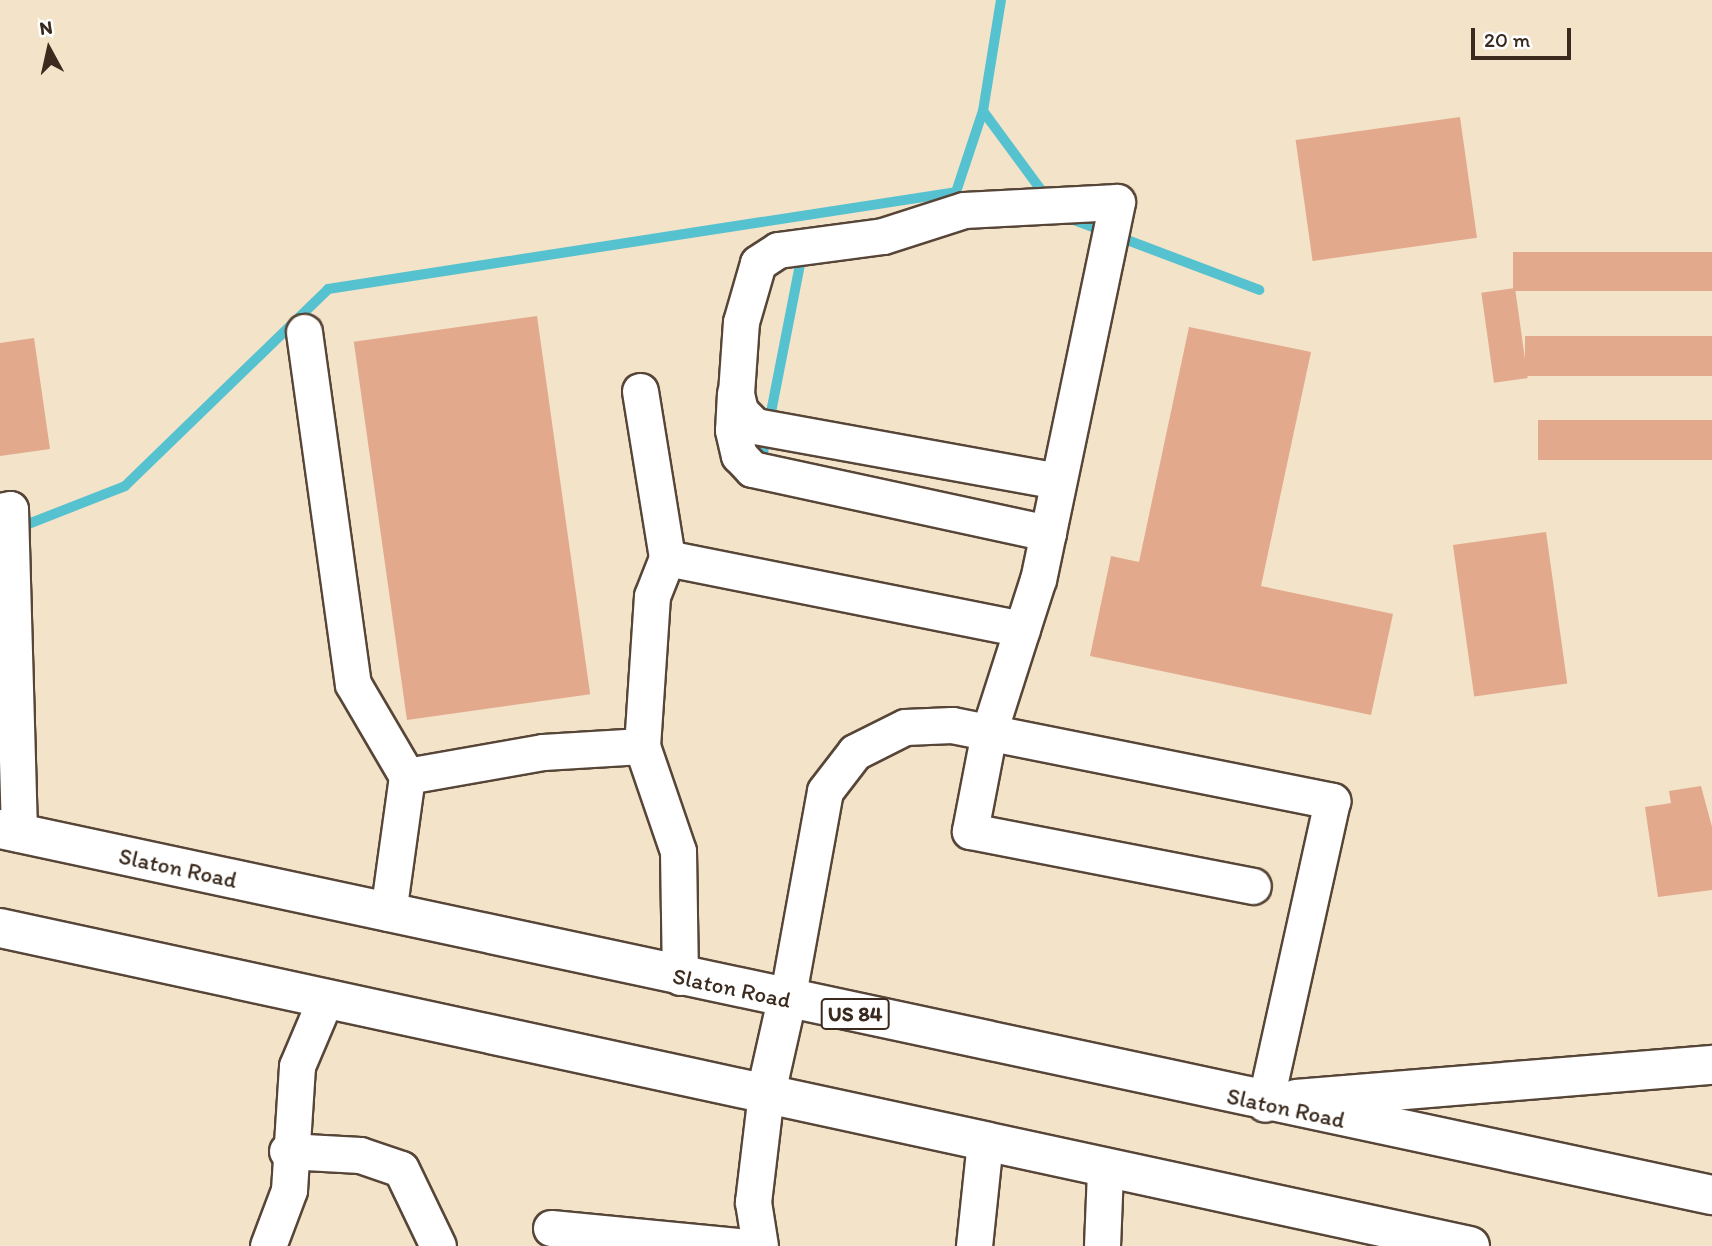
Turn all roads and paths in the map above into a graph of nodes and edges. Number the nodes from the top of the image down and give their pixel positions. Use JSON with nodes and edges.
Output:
{"nodes":[{"id":1,"x":304,"y":332,"type":"dead end"},
{"id":2,"x":640,"y":391,"type":"dead end"},
{"id":3,"x":736,"y":393,"type":"junction"},
{"id":4,"x":1058,"y":481,"type":"junction"},
{"id":5,"x":0,"y":511,"type":"edge"},
{"id":6,"x":1048,"y":533,"type":"junction"},
{"id":7,"x":667,"y":558,"type":"junction"},
{"id":8,"x":1022,"y":629,"type":"junction"},
{"id":9,"x":989,"y":732,"type":"junction"},
{"id":10,"x":642,"y":746,"type":"junction"},
{"id":11,"x":407,"y":776,"type":"junction"},
{"id":12,"x":9,"y":831,"type":"edge"},
{"id":13,"x":1253,"y":886,"type":"dead end"},
{"id":14,"x":388,"y":913,"type":"junction"},
{"id":15,"x":0,"y":928,"type":"edge"},
{"id":16,"x":680,"y":977,"type":"junction"},
{"id":17,"x":325,"y":1000,"type":"junction"},
{"id":18,"x":787,"y":1000,"type":"junction"},
{"id":19,"x":1712,"y":1065,"type":"edge"},
{"id":20,"x":766,"y":1093,"type":"junction"},
{"id":21,"x":1265,"y":1104,"type":"junction"},
{"id":22,"x":985,"y":1141,"type":"junction"},
{"id":23,"x":287,"y":1152,"type":"junction"},
{"id":24,"x":1105,"y":1171,"type":"junction"},
{"id":25,"x":1712,"y":1195,"type":"edge"},
{"id":26,"x":1304,"y":1210,"type":"junction"},
{"id":27,"x":551,"y":1228,"type":"dead end"},
{"id":28,"x":268,"y":1246,"type":"edge"},
{"id":29,"x":438,"y":1246,"type":"edge"},
{"id":30,"x":737,"y":1246,"type":"edge"},
{"id":31,"x":760,"y":1246,"type":"edge"},
{"id":32,"x":974,"y":1246,"type":"edge"},
{"id":33,"x":1102,"y":1246,"type":"edge"},
{"id":34,"x":1351,"y":1246,"type":"edge"},
{"id":35,"x":1470,"y":1246,"type":"edge"}],
"edges":[{"from":1,"to":11,"type":"lane"},
{"from":2,"to":7,"type":"lane"},
{"from":3,"to":4,"type":"lane"},
{"from":3,"to":4,"type":"lane"},
{"from":3,"to":6,"type":"lane"},
{"from":4,"to":6,"type":"lane"},
{"from":5,"to":12,"type":"lane"},
{"from":6,"to":8,"type":"lane"},
{"from":7,"to":8,"type":"lane"},
{"from":7,"to":10,"type":"lane"},
{"from":8,"to":9,"type":"lane"},
{"from":9,"to":13,"type":"lane"},
{"from":9,"to":18,"type":"lane"},
{"from":9,"to":21,"type":"lane"},
{"from":10,"to":11,"type":"lane"},
{"from":10,"to":16,"type":"lane"},
{"from":11,"to":14,"type":"lane"},
{"from":12,"to":14,"type":"highway","name":"Slaton Road","number":"US 84"},
{"from":14,"to":16,"type":"highway","name":"Slaton Road","number":"US 84"},
{"from":15,"to":17,"type":"highway"},
{"from":16,"to":18,"type":"highway","name":"Slaton Road","number":"US 84"},
{"from":17,"to":20,"type":"highway"},
{"from":17,"to":23,"type":"lane"},
{"from":18,"to":20,"type":"highway"},
{"from":18,"to":21,"type":"highway","name":"Slaton Road","number":"US 84"},
{"from":19,"to":21,"type":"highway"},
{"from":20,"to":22,"type":"highway"},
{"from":20,"to":31,"type":"lane"},
{"from":21,"to":25,"type":"highway","name":"Slaton Road","number":"US 84"},
{"from":22,"to":24,"type":"highway"},
{"from":22,"to":32,"type":"lane"},
{"from":23,"to":28,"type":"lane"},
{"from":23,"to":29,"type":"lane"},
{"from":24,"to":26,"type":"highway"},
{"from":24,"to":33,"type":"lane"},
{"from":26,"to":34,"type":"highway"},
{"from":26,"to":35,"type":"highway"},
{"from":27,"to":30,"type":"lane"}]}
